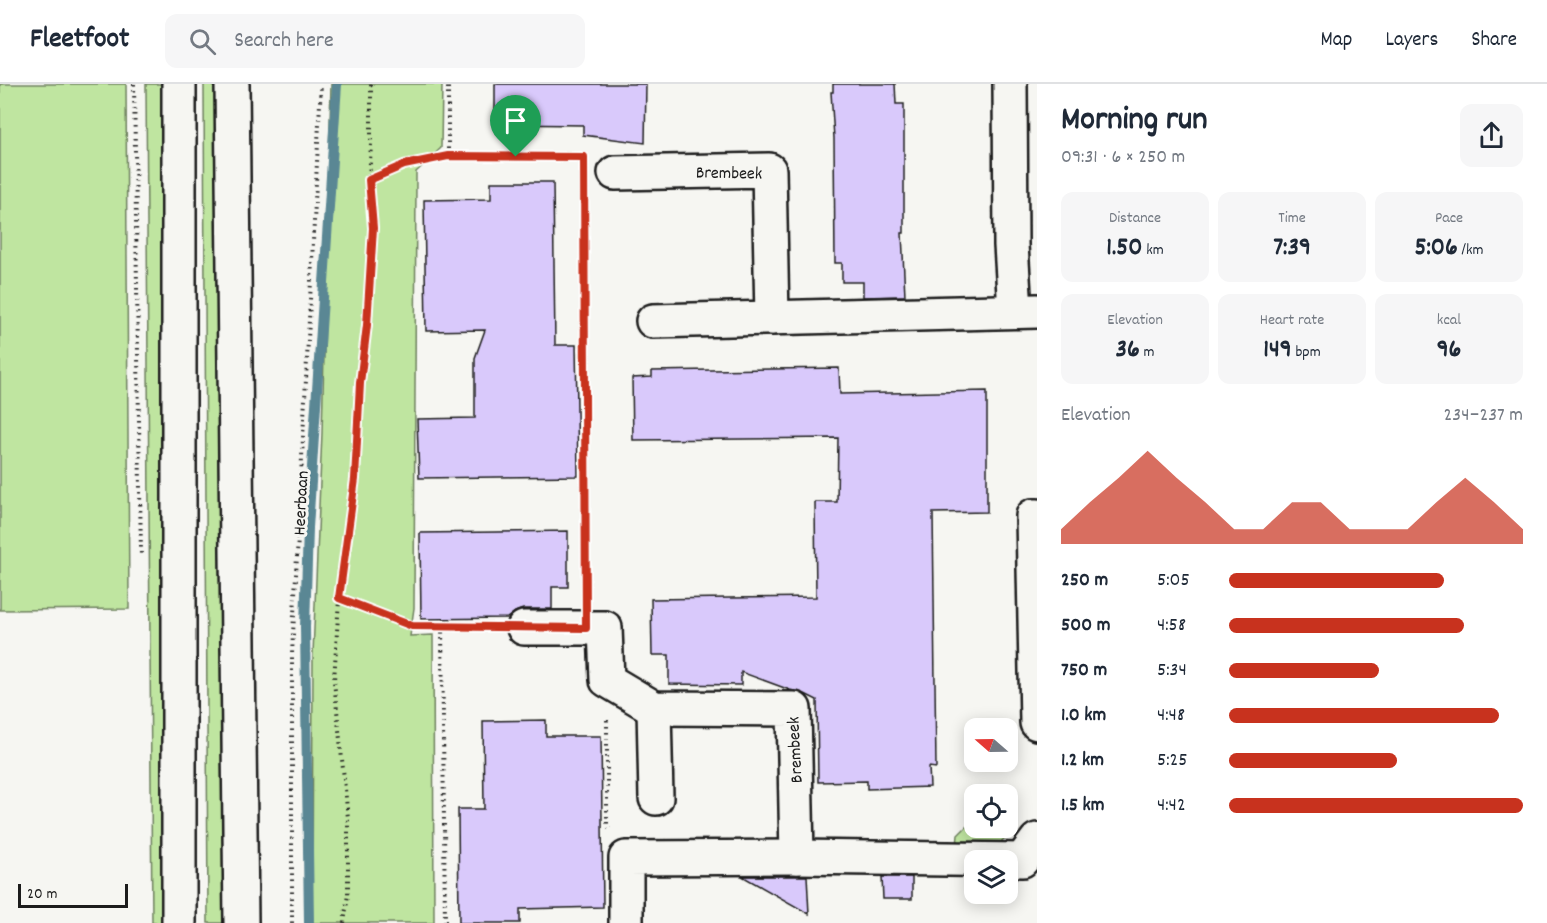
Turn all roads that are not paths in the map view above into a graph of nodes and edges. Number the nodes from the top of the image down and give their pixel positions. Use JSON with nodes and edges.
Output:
{"nodes":[{"id":1,"x":179,"y":84,"type":"edge"},
{"id":2,"x":232,"y":84,"type":"edge"},
{"id":3,"x":1010,"y":84,"type":"edge"},
{"id":4,"x":599,"y":171,"type":"road end"},
{"id":5,"x":1026,"y":311,"type":"edge"},
{"id":6,"x":772,"y":318,"type":"junction"},
{"id":7,"x":653,"y":321,"type":"dead end"},
{"id":8,"x":1037,"y":516,"type":"edge"},
{"id":9,"x":524,"y":628,"type":"road end"},
{"id":10,"x":654,"y":708,"type":"junction"},
{"id":11,"x":1037,"y":723,"type":"edge"},
{"id":12,"x":656,"y":798,"type":"dead end"},
{"id":13,"x":1037,"y":840,"type":"edge"},
{"id":14,"x":797,"y":857,"type":"junction"},
{"id":15,"x":179,"y":923,"type":"edge"},
{"id":16,"x":241,"y":923,"type":"edge"},
{"id":17,"x":626,"y":923,"type":"edge"}],
"edges":[{"from":1,"to":15,"type":"street"},
{"from":2,"to":16,"type":"street"},
{"from":3,"to":5,"type":"street"},
{"from":4,"to":6,"type":"street","name":"Brembeek"},
{"from":5,"to":6,"type":"street"},
{"from":6,"to":7,"type":"street"},
{"from":8,"to":11,"type":"street"},
{"from":9,"to":10,"type":"street"},
{"from":10,"to":12,"type":"street"},
{"from":10,"to":14,"type":"street","name":"Brembeek"},
{"from":13,"to":14,"type":"street"},
{"from":14,"to":17,"type":"street"}]}
